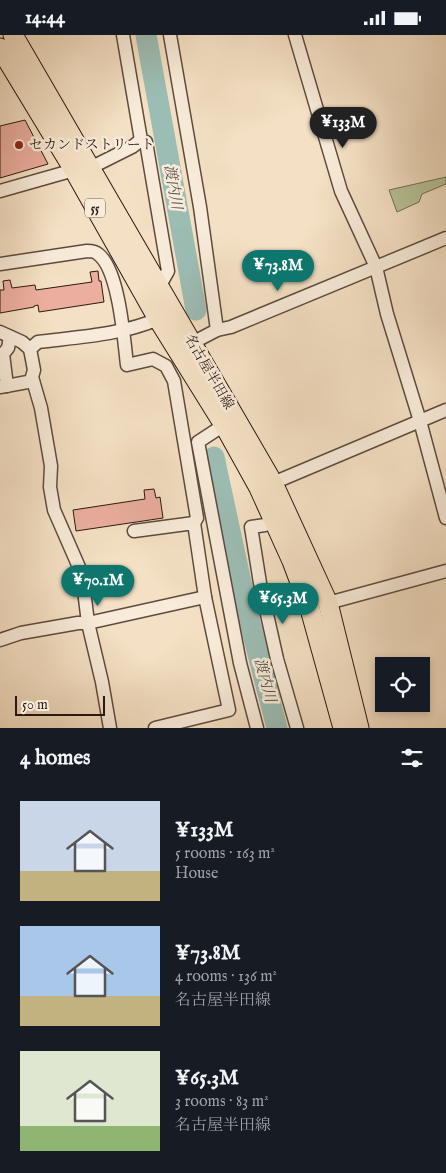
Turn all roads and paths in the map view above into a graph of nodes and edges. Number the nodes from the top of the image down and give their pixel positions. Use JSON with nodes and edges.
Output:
{"nodes":[{"id":1,"x":13,"y":35,"type":"edge"},
{"id":2,"x":124,"y":35,"type":"edge"},
{"id":3,"x":170,"y":35,"type":"edge"},
{"id":4,"x":295,"y":35,"type":"edge"},
{"id":5,"x":0,"y":48,"type":"edge"},
{"id":6,"x":141,"y":140,"type":"junction"},
{"id":7,"x":82,"y":169,"type":"junction"},
{"id":8,"x":0,"y":191,"type":"edge"},
{"id":9,"x":446,"y":239,"type":"edge"},
{"id":10,"x":0,"y":264,"type":"edge"},
{"id":11,"x":376,"y":267,"type":"junction"},
{"id":12,"x":159,"y":287,"type":"junction"},
{"id":13,"x":158,"y":319,"type":"junction"},
{"id":14,"x":122,"y":330,"type":"junction"},
{"id":15,"x":217,"y":330,"type":"junction"},
{"id":16,"x":5,"y":335,"type":"edge"},
{"id":17,"x":192,"y":343,"type":"junction"},
{"id":18,"x":30,"y":349,"type":"junction"},
{"id":19,"x":33,"y":381,"type":"junction"},
{"id":20,"x":3,"y":386,"type":"edge"},
{"id":21,"x":446,"y":410,"type":"edge"},
{"id":22,"x":420,"y":421,"type":"junction"},
{"id":23,"x":224,"y":425,"type":"junction"},
{"id":24,"x":273,"y":483,"type":"junction"},
{"id":25,"x":446,"y":518,"type":"edge"},
{"id":26,"x":274,"y":521,"type":"junction"},
{"id":27,"x":194,"y":523,"type":"junction"},
{"id":28,"x":134,"y":531,"type":"dead end"},
{"id":29,"x":446,"y":571,"type":"edge"},
{"id":30,"x":206,"y":597,"type":"junction"},
{"id":31,"x":328,"y":603,"type":"junction"},
{"id":32,"x":88,"y":623,"type":"junction"},
{"id":33,"x":0,"y":640,"type":"edge"},
{"id":34,"x":110,"y":728,"type":"edge"},
{"id":35,"x":155,"y":728,"type":"edge"},
{"id":36,"x":257,"y":728,"type":"edge"},
{"id":37,"x":297,"y":728,"type":"edge"},
{"id":38,"x":343,"y":728,"type":"edge"},
{"id":39,"x":359,"y":728,"type":"edge"}],
"edges":[{"from":1,"to":7,"type":"main road","name":"名古屋半田線","number":"55"},
{"from":2,"to":6,"type":"street"},
{"from":3,"to":15,"type":"street"},
{"from":4,"to":11,"type":"street"},
{"from":5,"to":7,"type":"main road","name":"名古屋半田線","number":"55"},
{"from":6,"to":7,"type":"street"},
{"from":6,"to":12,"type":"street"},
{"from":7,"to":8,"type":"street"},
{"from":7,"to":12,"type":"main road","name":"名古屋半田線","number":"55"},
{"from":7,"to":13,"type":"main road","name":"名古屋半田線","number":"55"},
{"from":9,"to":11,"type":"street"},
{"from":10,"to":14,"type":"street"},
{"from":11,"to":15,"type":"street"},
{"from":11,"to":22,"type":"street"},
{"from":12,"to":17,"type":"main road","name":"名古屋半田線","number":"55"},
{"from":13,"to":14,"type":"street"},
{"from":13,"to":23,"type":"main road","name":"名古屋半田線","number":"55"},
{"from":14,"to":18,"type":"street"},
{"from":14,"to":27,"type":"street"},
{"from":15,"to":17,"type":"street"},
{"from":16,"to":18,"type":"street"},
{"from":16,"to":20,"type":"street"},
{"from":17,"to":24,"type":"main road","name":"名古屋半田線","number":"55"},
{"from":18,"to":19,"type":"street"},
{"from":19,"to":20,"type":"street"},
{"from":19,"to":32,"type":"street"},
{"from":21,"to":22,"type":"street"},
{"from":22,"to":24,"type":"street"},
{"from":22,"to":25,"type":"street"},
{"from":23,"to":26,"type":"main road","name":"名古屋半田線","number":"55"},
{"from":23,"to":36,"type":"street"},
{"from":24,"to":31,"type":"main road","name":"名古屋半田線","number":"55"},
{"from":26,"to":37,"type":"street"},
{"from":26,"to":38,"type":"main road","name":"名古屋半田線","number":"55"},
{"from":27,"to":28,"type":"street"},
{"from":27,"to":30,"type":"street"},
{"from":29,"to":31,"type":"street"},
{"from":30,"to":32,"type":"street"},
{"from":30,"to":35,"type":"street"},
{"from":31,"to":39,"type":"main road","name":"名古屋半田線","number":"55"},
{"from":32,"to":33,"type":"street"},
{"from":32,"to":34,"type":"street"}]}
